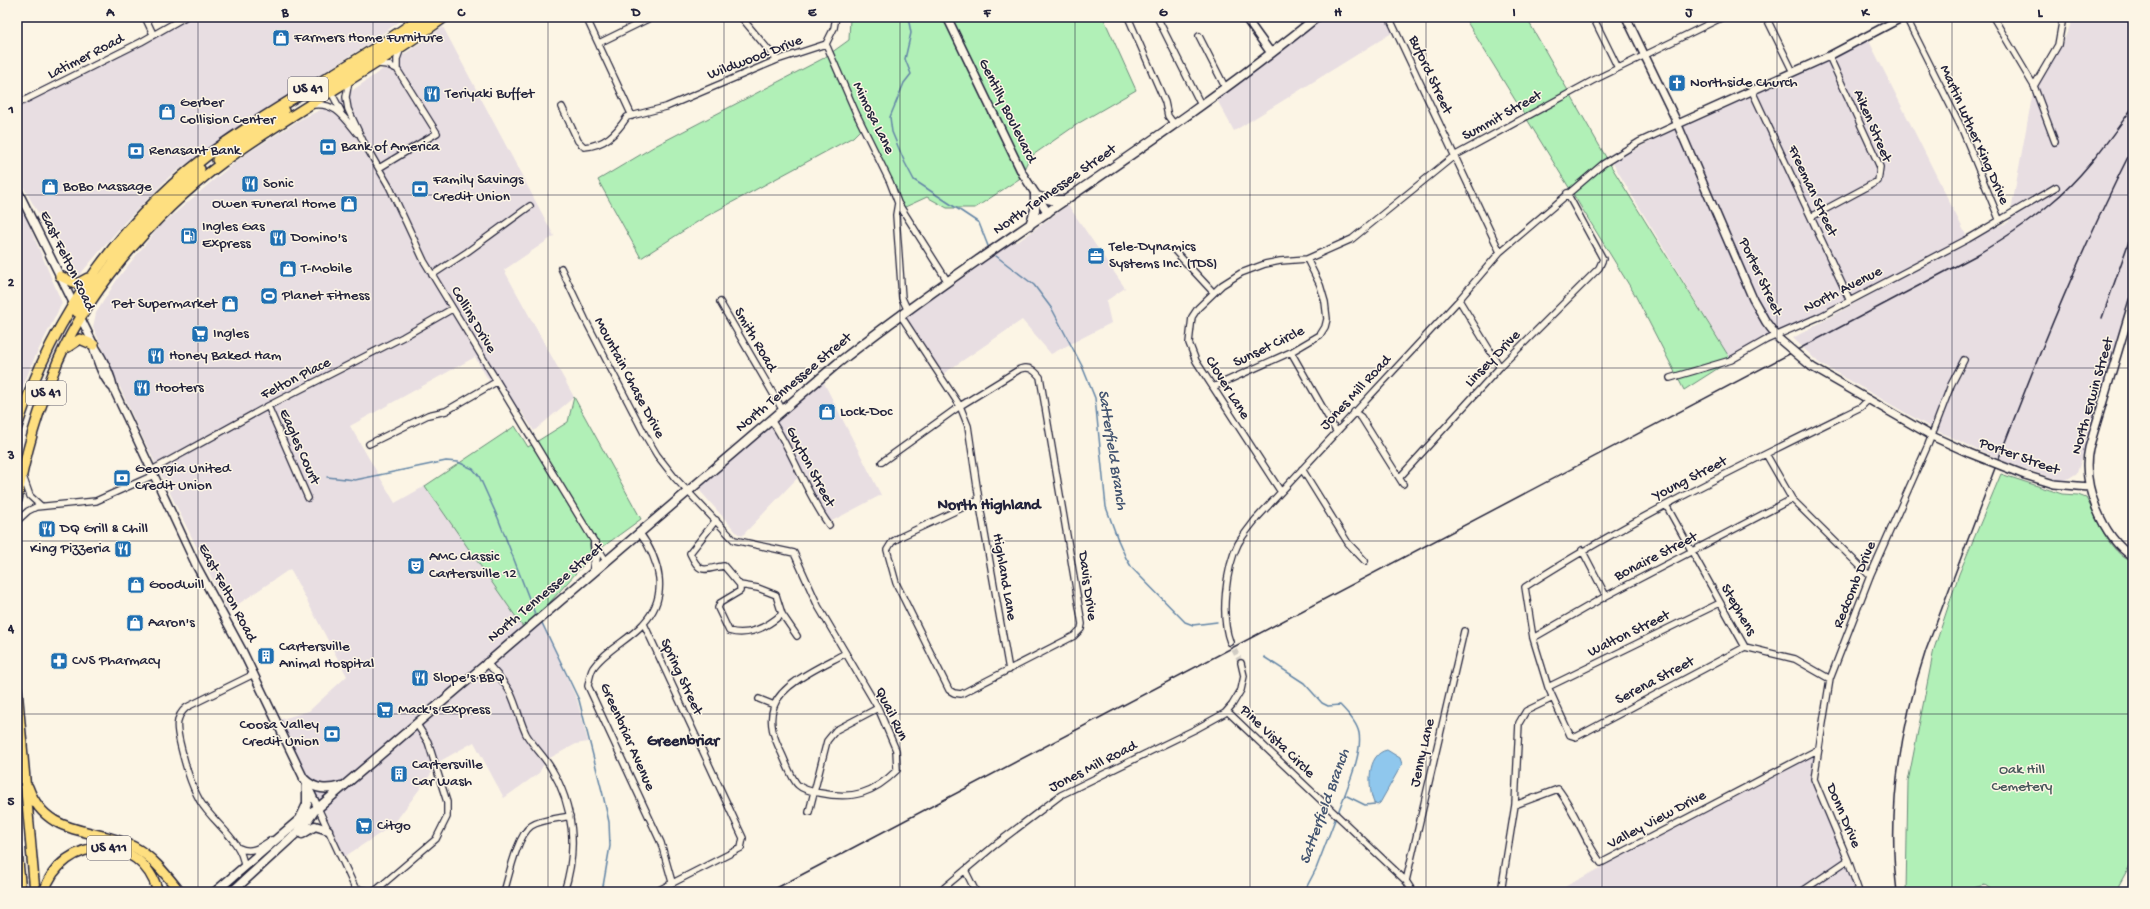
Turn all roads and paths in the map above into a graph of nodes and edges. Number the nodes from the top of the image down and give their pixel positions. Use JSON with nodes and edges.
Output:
{"nodes":[{"id":1,"x":145,"y":17,"type":"edge"},
{"id":2,"x":185,"y":17,"type":"edge"},
{"id":3,"x":421,"y":17,"type":"edge"},
{"id":4,"x":430,"y":17,"type":"edge"},
{"id":5,"x":439,"y":17,"type":"edge"},
{"id":6,"x":444,"y":17,"type":"edge"},
{"id":7,"x":586,"y":17,"type":"edge"},
{"id":8,"x":652,"y":17,"type":"edge"},
{"id":9,"x":741,"y":17,"type":"edge"},
{"id":10,"x":836,"y":17,"type":"edge"},
{"id":11,"x":947,"y":17,"type":"edge"},
{"id":12,"x":1128,"y":17,"type":"edge"},
{"id":13,"x":1157,"y":17,"type":"edge"},
{"id":14,"x":1245,"y":17,"type":"edge"},
{"id":15,"x":1317,"y":17,"type":"edge"},
{"id":16,"x":1389,"y":17,"type":"edge"},
{"id":17,"x":1594,"y":17,"type":"edge"},
{"id":18,"x":1626,"y":17,"type":"edge"},
{"id":19,"x":1723,"y":17,"type":"edge"},
{"id":20,"x":1766,"y":17,"type":"edge"},
{"id":21,"x":1903,"y":17,"type":"edge"},
{"id":22,"x":1906,"y":17,"type":"edge"},
{"id":23,"x":1993,"y":17,"type":"edge"},
{"id":24,"x":2063,"y":17,"type":"edge"},
{"id":25,"x":431,"y":27,"type":"junction"},
{"id":26,"x":153,"y":34,"type":"junction"},
{"id":27,"x":1199,"y":36,"type":"dead end"},
{"id":28,"x":599,"y":43,"type":"junction"},
{"id":29,"x":826,"y":44,"type":"junction"},
{"id":30,"x":402,"y":48,"type":"junction"},
{"id":31,"x":1271,"y":54,"type":"junction"},
{"id":32,"x":1644,"y":54,"type":"junction"},
{"id":33,"x":1829,"y":56,"type":"junction"},
{"id":34,"x":777,"y":60,"type":"junction"},
{"id":35,"x":377,"y":64,"type":"junction"},
{"id":36,"x":1618,"y":68,"type":"junction"},
{"id":37,"x":397,"y":69,"type":"junction"},
{"id":38,"x":1793,"y":72,"type":"junction"},
{"id":39,"x":349,"y":81,"type":"junction"},
{"id":40,"x":319,"y":82,"type":"junction"},
{"id":41,"x":2034,"y":86,"type":"junction"},
{"id":42,"x":1225,"y":87,"type":"junction"},
{"id":43,"x":1752,"y":91,"type":"junction"},
{"id":44,"x":331,"y":92,"type":"junction"},
{"id":45,"x":17,"y":104,"type":"edge"},
{"id":46,"x":310,"y":105,"type":"junction"},
{"id":47,"x":1201,"y":105,"type":"junction"},
{"id":48,"x":562,"y":107,"type":"dead end"},
{"id":49,"x":632,"y":116,"type":"junction"},
{"id":50,"x":344,"y":117,"type":"junction"},
{"id":51,"x":1174,"y":124,"type":"junction"},
{"id":52,"x":1678,"y":124,"type":"junction"},
{"id":53,"x":363,"y":141,"type":"junction"},
{"id":54,"x":2055,"y":142,"type":"dead end"},
{"id":55,"x":217,"y":149,"type":"junction"},
{"id":56,"x":1454,"y":156,"type":"junction"},
{"id":57,"x":379,"y":168,"type":"junction"},
{"id":58,"x":199,"y":181,"type":"junction"},
{"id":59,"x":2056,"y":187,"type":"dead end"},
{"id":60,"x":17,"y":189,"type":"edge"},
{"id":61,"x":1567,"y":193,"type":"junction"},
{"id":62,"x":1036,"y":195,"type":"junction"},
{"id":63,"x":1066,"y":200,"type":"junction"},
{"id":64,"x":898,"y":203,"type":"junction"},
{"id":65,"x":530,"y":206,"type":"dead end"},
{"id":66,"x":1048,"y":213,"type":"junction"},
{"id":67,"x":1811,"y":217,"type":"junction"},
{"id":68,"x":1999,"y":219,"type":"junction"},
{"id":69,"x":1030,"y":225,"type":"junction"},
{"id":70,"x":1174,"y":251,"type":"dead end"},
{"id":71,"x":1500,"y":252,"type":"junction"},
{"id":72,"x":1307,"y":259,"type":"junction"},
{"id":73,"x":562,"y":268,"type":"dead end"},
{"id":74,"x":94,"y":273,"type":"junction"},
{"id":75,"x":432,"y":275,"type":"junction"},
{"id":76,"x":60,"y":276,"type":"junction"},
{"id":77,"x":948,"y":282,"type":"junction"},
{"id":78,"x":1213,"y":292,"type":"junction"},
{"id":79,"x":1459,"y":300,"type":"junction"},
{"id":80,"x":1850,"y":301,"type":"junction"},
{"id":81,"x":720,"y":302,"type":"dead end"},
{"id":82,"x":2133,"y":302,"type":"edge"},
{"id":83,"x":452,"y":309,"type":"junction"},
{"id":84,"x":77,"y":312,"type":"junction"},
{"id":85,"x":904,"y":313,"type":"junction"},
{"id":86,"x":1777,"y":337,"type":"junction"},
{"id":87,"x":94,"y":345,"type":"junction"},
{"id":88,"x":64,"y":350,"type":"junction"},
{"id":89,"x":1292,"y":352,"type":"junction"},
{"id":90,"x":1964,"y":360,"type":"dead end"},
{"id":91,"x":1500,"y":367,"type":"junction"},
{"id":92,"x":1670,"y":378,"type":"dead end"},
{"id":93,"x":496,"y":382,"type":"junction"},
{"id":94,"x":1213,"y":387,"type":"junction"},
{"id":95,"x":1869,"y":399,"type":"junction"},
{"id":96,"x":268,"y":406,"type":"junction"},
{"id":97,"x":960,"y":406,"type":"junction"},
{"id":98,"x":782,"y":409,"type":"junction"},
{"id":99,"x":1354,"y":412,"type":"junction"},
{"id":100,"x":771,"y":420,"type":"junction"},
{"id":101,"x":17,"y":427,"type":"edge"},
{"id":102,"x":1336,"y":431,"type":"junction"},
{"id":103,"x":1932,"y":436,"type":"junction"},
{"id":104,"x":369,"y":444,"type":"dead end"},
{"id":105,"x":1766,"y":454,"type":"junction"},
{"id":106,"x":882,"y":462,"type":"dead end"},
{"id":107,"x":1302,"y":469,"type":"junction"},
{"id":108,"x":23,"y":472,"type":"junction"},
{"id":109,"x":153,"y":473,"type":"junction"},
{"id":110,"x":1400,"y":477,"type":"junction"},
{"id":111,"x":1403,"y":484,"type":"dead end"},
{"id":112,"x":2089,"y":487,"type":"junction"},
{"id":113,"x":686,"y":492,"type":"junction"},
{"id":114,"x":1281,"y":492,"type":"junction"},
{"id":115,"x":308,"y":498,"type":"dead end"},
{"id":116,"x":1792,"y":499,"type":"junction"},
{"id":117,"x":17,"y":500,"type":"edge"},
{"id":118,"x":978,"y":500,"type":"junction"},
{"id":119,"x":1666,"y":505,"type":"junction"},
{"id":120,"x":41,"y":506,"type":"junction"},
{"id":121,"x":716,"y":520,"type":"junction"},
{"id":122,"x":17,"y":521,"type":"edge"},
{"id":123,"x":828,"y":525,"type":"dead end"},
{"id":124,"x":638,"y":532,"type":"junction"},
{"id":125,"x":595,"y":544,"type":"junction"},
{"id":126,"x":1582,"y":550,"type":"junction"},
{"id":127,"x":1692,"y":552,"type":"junction"},
{"id":128,"x":2133,"y":557,"type":"edge"},
{"id":129,"x":606,"y":561,"type":"junction"},
{"id":130,"x":1365,"y":561,"type":"dead end"},
{"id":131,"x":594,"y":570,"type":"junction"},
{"id":132,"x":1870,"y":576,"type":"junction"},
{"id":133,"x":740,"y":585,"type":"junction"},
{"id":134,"x":1606,"y":596,"type":"junction"},
{"id":135,"x":1720,"y":603,"type":"junction"},
{"id":136,"x":782,"y":614,"type":"junction"},
{"id":137,"x":644,"y":624,"type":"junction"},
{"id":138,"x":1464,"y":631,"type":"dead end"},
{"id":139,"x":797,"y":636,"type":"dead end"},
{"id":140,"x":1533,"y":638,"type":"junction"},
{"id":141,"x":1230,"y":642,"type":"tunnel mouth"},
{"id":142,"x":1745,"y":647,"type":"junction"},
{"id":143,"x":844,"y":654,"type":"junction"},
{"id":144,"x":486,"y":662,"type":"junction"},
{"id":145,"x":1242,"y":663,"type":"tunnel mouth"},
{"id":146,"x":1009,"y":670,"type":"junction"},
{"id":147,"x":254,"y":674,"type":"junction"},
{"id":148,"x":1830,"y":680,"type":"junction"},
{"id":149,"x":1548,"y":687,"type":"junction"},
{"id":150,"x":17,"y":689,"type":"edge"},
{"id":151,"x":1553,"y":698,"type":"junction"},
{"id":152,"x":759,"y":699,"type":"dead end"},
{"id":153,"x":774,"y":705,"type":"junction"},
{"id":154,"x":878,"y":708,"type":"junction"},
{"id":155,"x":1228,"y":711,"type":"junction"},
{"id":156,"x":416,"y":723,"type":"junction"},
{"id":157,"x":1819,"y":749,"type":"junction"},
{"id":158,"x":17,"y":764,"type":"edge"},
{"id":159,"x":24,"y":778,"type":"junction"},
{"id":160,"x":305,"y":782,"type":"junction"},
{"id":161,"x":344,"y":785,"type":"junction"},
{"id":162,"x":813,"y":792,"type":"junction"},
{"id":163,"x":26,"y":798,"type":"junction"},
{"id":164,"x":1515,"y":805,"type":"junction"},
{"id":165,"x":318,"y":808,"type":"junction"},
{"id":166,"x":809,"y":812,"type":"dead end"},
{"id":167,"x":570,"y":816,"type":"junction"},
{"id":168,"x":300,"y":819,"type":"junction"},
{"id":169,"x":328,"y":830,"type":"junction"},
{"id":170,"x":284,"y":833,"type":"junction"},
{"id":171,"x":239,"y":848,"type":"junction"},
{"id":172,"x":17,"y":851,"type":"edge"},
{"id":173,"x":1848,"y":860,"type":"junction"},
{"id":174,"x":244,"y":866,"type":"junction"},
{"id":175,"x":965,"y":870,"type":"junction"},
{"id":176,"x":256,"y":871,"type":"junction"},
{"id":177,"x":1406,"y":881,"type":"junction"},
{"id":178,"x":672,"y":882,"type":"junction"},
{"id":179,"x":356,"y":890,"type":"edge"},
{"id":180,"x":21,"y":892,"type":"edge"},
{"id":181,"x":35,"y":892,"type":"edge"},
{"id":182,"x":44,"y":892,"type":"edge"},
{"id":183,"x":158,"y":892,"type":"edge"},
{"id":184,"x":180,"y":892,"type":"edge"},
{"id":185,"x":215,"y":892,"type":"edge"},
{"id":186,"x":232,"y":892,"type":"edge"},
{"id":187,"x":375,"y":892,"type":"edge"},
{"id":188,"x":504,"y":892,"type":"edge"},
{"id":189,"x":564,"y":892,"type":"edge"},
{"id":190,"x":655,"y":892,"type":"edge"},
{"id":191,"x":939,"y":892,"type":"edge"},
{"id":192,"x":976,"y":892,"type":"edge"},
{"id":193,"x":1413,"y":892,"type":"edge"},
{"id":194,"x":1501,"y":892,"type":"edge"},
{"id":195,"x":1801,"y":892,"type":"edge"},
{"id":196,"x":1859,"y":892,"type":"edge"}],
"edges":[{"from":1,"to":26,"type":"street"},
{"from":2,"to":26,"type":"street","name":"Latimer Road"},
{"from":3,"to":40,"type":"main road","number":"US 41"},
{"from":4,"to":44,"type":"main road"},
{"from":5,"to":25,"type":"main road"},
{"from":6,"to":25,"type":"main road","number":"US 41"},
{"from":7,"to":28,"type":"street"},
{"from":8,"to":28,"type":"street"},
{"from":9,"to":34,"type":"street"},
{"from":10,"to":29,"type":"street","name":"Wildwood Drive"},
{"from":11,"to":62,"type":"street","name":"Gentilly Boulevard"},
{"from":12,"to":51,"type":"street"},
{"from":13,"to":47,"type":"street"},
{"from":14,"to":31,"type":"street"},
{"from":15,"to":31,"type":"main road","name":"North Tennessee Street"},
{"from":16,"to":56,"type":"street","name":"Buford Street"},
{"from":17,"to":36,"type":"street"},
{"from":18,"to":32,"type":"street","name":"Porter Street"},
{"from":19,"to":32,"type":"street","name":"Summit Street"},
{"from":20,"to":38,"type":"street"},
{"from":21,"to":33,"type":"street"},
{"from":22,"to":68,"type":"street","name":"Martin Luther King Drive"},
{"from":23,"to":41,"type":"street"},
{"from":24,"to":41,"type":"street"},
{"from":25,"to":30,"type":"main road","number":"US 41"},
{"from":26,"to":45,"type":"street","name":"Latimer Road"},
{"from":27,"to":42,"type":"street"},
{"from":28,"to":49,"type":"street"},
{"from":29,"to":34,"type":"street","name":"Wildwood Drive"},
{"from":29,"to":64,"type":"street","name":"Mimosa Lane"},
{"from":30,"to":35,"type":"main road","number":"US 41"},
{"from":30,"to":37,"type":"street"},
{"from":31,"to":42,"type":"main road","name":"North Tennessee Street"},
{"from":32,"to":36,"type":"street","name":"Summit Street"},
{"from":32,"to":52,"type":"street","name":"Porter Street"},
{"from":33,"to":38,"type":"street"},
{"from":33,"to":67,"type":"street","name":"Aiken Street"},
{"from":34,"to":49,"type":"street","name":"Wildwood Drive"},
{"from":35,"to":37,"type":"street"},
{"from":35,"to":39,"type":"main road","number":"US 41"},
{"from":36,"to":56,"type":"street","name":"Summit Street"},
{"from":37,"to":57,"type":"street"},
{"from":38,"to":43,"type":"street"},
{"from":39,"to":44,"type":"main road","number":"US 41"},
{"from":39,"to":53,"type":"street","name":"Collins Drive"},
{"from":40,"to":55,"type":"main road","number":"US 41"},
{"from":40,"to":58,"type":"main road"},
{"from":41,"to":54,"type":"street"},
{"from":42,"to":47,"type":"main road","name":"North Tennessee Street"},
{"from":43,"to":52,"type":"street"},
{"from":43,"to":67,"type":"street","name":"Freeman Street"},
{"from":44,"to":46,"type":"main road","number":"US 41"},
{"from":44,"to":50,"type":"street"},
{"from":46,"to":50,"type":"street"},
{"from":46,"to":58,"type":"main road","number":"US 41"},
{"from":47,"to":51,"type":"main road","name":"North Tennessee Street"},
{"from":48,"to":49,"type":"street"},
{"from":50,"to":53,"type":"street"},
{"from":51,"to":63,"type":"main road","name":"North Tennessee Street"},
{"from":52,"to":61,"type":"street","name":"Jones Mill Road"},
{"from":52,"to":86,"type":"street","name":"Porter Street"},
{"from":53,"to":57,"type":"street","name":"Collins Drive"},
{"from":55,"to":74,"type":"main road","number":"US 41"},
{"from":55,"to":84,"type":"main road"},
{"from":56,"to":71,"type":"street","name":"Buford Street"},
{"from":56,"to":72,"type":"street","name":"Summit Street"},
{"from":57,"to":75,"type":"street","name":"Collins Drive"},
{"from":58,"to":84,"type":"main road","number":"US 41"},
{"from":59,"to":68,"type":"street","name":"North Avenue"},
{"from":60,"to":76,"type":"street","name":"East Felton Road"},
{"from":61,"to":71,"type":"street","name":"Jones Mill Road"},
{"from":61,"to":91,"type":"street","name":"Linsey Drive"},
{"from":62,"to":63,"type":"main road"},
{"from":62,"to":66,"type":"street","name":"Gentilly Boulevard"},
{"from":62,"to":69,"type":"main road"},
{"from":63,"to":66,"type":"main road","name":"North Tennessee Street"},
{"from":64,"to":77,"type":"street","name":"Mimosa Lane"},
{"from":64,"to":85,"type":"street","name":"Mimosa Lane"},
{"from":65,"to":75,"type":"street"},
{"from":66,"to":69,"type":"main road","name":"North Tennessee Street"},
{"from":67,"to":80,"type":"street","name":"Freeman Street"},
{"from":68,"to":80,"type":"street","name":"North Avenue"},
{"from":69,"to":77,"type":"main road","name":"North Tennessee Street"},
{"from":70,"to":78,"type":"street"},
{"from":71,"to":79,"type":"street","name":"Jones Mill Road"},
{"from":72,"to":78,"type":"street"},
{"from":72,"to":89,"type":"street","name":"Sunset Circle"},
{"from":73,"to":113,"type":"street","name":"Mountain Chase Drive"},
{"from":74,"to":76,"type":"main road"},
{"from":74,"to":84,"type":"main road","number":"US 41"},
{"from":75,"to":83,"type":"street","name":"Collins Drive"},
{"from":76,"to":84,"type":"street","name":"East Felton Road"},
{"from":77,"to":85,"type":"main road","name":"North Tennessee Street"},
{"from":78,"to":94,"type":"street","name":"Clover Lane"},
{"from":79,"to":91,"type":"street"},
{"from":79,"to":99,"type":"street","name":"Jones Mill Road"},
{"from":80,"to":86,"type":"street","name":"North Avenue"},
{"from":81,"to":98,"type":"street","name":"Smith Road"},
{"from":82,"to":112,"type":"street","name":"North Erwin Street"},
{"from":83,"to":93,"type":"street","name":"Collins Drive"},
{"from":83,"to":96,"type":"street","name":"Felton Place"},
{"from":84,"to":87,"type":"street","name":"East Felton Road"},
{"from":84,"to":88,"type":"main road","number":"US 41"},
{"from":84,"to":101,"type":"main road","number":"US 41"},
{"from":85,"to":97,"type":"street","name":"Highland Lane"},
{"from":85,"to":98,"type":"main road","name":"North Tennessee Street"},
{"from":86,"to":92,"type":"street","name":"North Avenue"},
{"from":86,"to":95,"type":"street","name":"Porter Street","bridge":true},
{"from":87,"to":88,"type":"main road"},
{"from":87,"to":109,"type":"street","name":"East Felton Road"},
{"from":88,"to":108,"type":"main road","number":"US 41"},
{"from":89,"to":94,"type":"street","name":"Sunset Circle"},
{"from":89,"to":102,"type":"street"},
{"from":90,"to":103,"type":"street","name":"Redcomb Drive"},
{"from":91,"to":110,"type":"street","name":"Linsey Drive"},
{"from":93,"to":104,"type":"street"},
{"from":93,"to":125,"type":"street","name":"Collins Drive"},
{"from":94,"to":114,"type":"street","name":"Clover Lane"},
{"from":95,"to":103,"type":"street","name":"Porter Street"},
{"from":95,"to":105,"type":"street","name":"Young Street"},
{"from":96,"to":109,"type":"street","name":"Felton Place"},
{"from":96,"to":115,"type":"street","name":"Eagles Court"},
{"from":97,"to":106,"type":"street","name":"Davis Drive"},
{"from":97,"to":118,"type":"street","name":"Highland Lane"},
{"from":97,"to":146,"type":"street","name":"Davis Drive"},
{"from":98,"to":100,"type":"main road","name":"North Tennessee Street"},
{"from":99,"to":102,"type":"street","name":"Jones Mill Road"},
{"from":99,"to":110,"type":"street"},
{"from":100,"to":113,"type":"main road","name":"North Tennessee Street"},
{"from":100,"to":123,"type":"street","name":"Guyton Street"},
{"from":102,"to":107,"type":"street","name":"Jones Mill Road"},
{"from":103,"to":112,"type":"street","name":"Porter Street","bridge":true},
{"from":103,"to":132,"type":"street","name":"Redcomb Drive"},
{"from":105,"to":116,"type":"street"},
{"from":105,"to":119,"type":"street","name":"Young Street"},
{"from":107,"to":114,"type":"street","name":"Jones Mill Road"},
{"from":107,"to":130,"type":"street"},
{"from":108,"to":117,"type":"main road","number":"US 41"},
{"from":108,"to":120,"type":"street"},
{"from":109,"to":120,"type":"street","name":"Felton Place"},
{"from":109,"to":147,"type":"street","name":"East Felton Road"},
{"from":110,"to":111,"type":"street"},
{"from":112,"to":128,"type":"street","name":"North Erwin Street"},
{"from":113,"to":121,"type":"street","name":"Quail Run"},
{"from":113,"to":124,"type":"main road","name":"North Tennessee Street"},
{"from":114,"to":141,"type":"street","name":"Jones Mill Road"},
{"from":116,"to":127,"type":"street","name":"Bonaire Street"},
{"from":116,"to":132,"type":"street"},
{"from":118,"to":146,"type":"street","name":"Highland Lane"},
{"from":118,"to":146,"type":"street","name":"Davis Drive"},
{"from":119,"to":126,"type":"street","name":"Young Street"},
{"from":119,"to":127,"type":"street","name":"Stephens"},
{"from":120,"to":122,"type":"street"},
{"from":121,"to":133,"type":"street"},
{"from":121,"to":143,"type":"street","name":"Quail Run"},
{"from":124,"to":129,"type":"main road","name":"North Tennessee Street"},
{"from":124,"to":137,"type":"street","name":"Greenbriar Avenue"},
{"from":125,"to":129,"type":"street","name":"Collins Drive"},
{"from":125,"to":131,"type":"main road"},
{"from":126,"to":134,"type":"street"},
{"from":126,"to":140,"type":"street","name":"Young Street"},
{"from":127,"to":134,"type":"street","name":"Bonaire Street"},
{"from":127,"to":135,"type":"street","name":"Stephens"},
{"from":129,"to":131,"type":"main road","name":"North Tennessee Street"},
{"from":131,"to":144,"type":"main road","name":"North Tennessee Street"},
{"from":132,"to":148,"type":"street","name":"Redcomb Drive"},
{"from":133,"to":136,"type":"street"},
{"from":133,"to":136,"type":"street"},
{"from":134,"to":140,"type":"street","name":"Bonaire Street"},
{"from":135,"to":142,"type":"street","name":"Stephens"},
{"from":135,"to":149,"type":"street","name":"Walton Street"},
{"from":136,"to":139,"type":"street"},
{"from":137,"to":178,"type":"street","name":"Greenbriar Avenue"},
{"from":137,"to":178,"type":"street","name":"Spring Street"},
{"from":138,"to":177,"type":"street","name":"Jenny Lane"},
{"from":140,"to":149,"type":"street"},
{"from":142,"to":148,"type":"street","name":"Stephens"},
{"from":142,"to":151,"type":"street","name":"Serena Street"},
{"from":143,"to":153,"type":"street","name":"Quail Run"},
{"from":143,"to":154,"type":"street","name":"Quail Run"},
{"from":144,"to":156,"type":"main road","name":"North Tennessee Street"},
{"from":144,"to":167,"type":"street"},
{"from":145,"to":155,"type":"street","name":"Jones Mill Road"},
{"from":147,"to":160,"type":"street","name":"East Felton Road"},
{"from":147,"to":171,"type":"street"},
{"from":148,"to":157,"type":"street","name":"Redcomb Drive"},
{"from":149,"to":151,"type":"street"},
{"from":150,"to":159,"type":"main road"},
{"from":151,"to":164,"type":"street"},
{"from":152,"to":153,"type":"street"},
{"from":153,"to":162,"type":"street","name":"Quail Run"},
{"from":154,"to":162,"type":"street"},
{"from":154,"to":162,"type":"street","name":"Quail Run"},
{"from":155,"to":175,"type":"street","name":"Jones Mill Road"},
{"from":155,"to":177,"type":"street","name":"Pine Vista Circle"},
{"from":156,"to":161,"type":"main road","name":"North Tennessee Street"},
{"from":156,"to":187,"type":"street"},
{"from":157,"to":164,"type":"street","name":"Valley View Drive"},
{"from":157,"to":173,"type":"street","name":"Donn Drive"},
{"from":158,"to":163,"type":"main road"},
{"from":159,"to":163,"type":"main road"},
{"from":159,"to":184,"type":"main road"},
{"from":160,"to":161,"type":"main road"},
{"from":160,"to":165,"type":"street","name":"East Felton Road"},
{"from":160,"to":168,"type":"main road"},
{"from":161,"to":165,"type":"main road","name":"North Tennessee Street"},
{"from":162,"to":166,"type":"street"},
{"from":163,"to":181,"type":"main road"},
{"from":164,"to":194,"type":"street"},
{"from":165,"to":168,"type":"main road","name":"North Tennessee Street"},
{"from":165,"to":169,"type":"street"},
{"from":165,"to":176,"type":"main road","name":"North Tennessee Street"},
{"from":167,"to":188,"type":"street"},
{"from":167,"to":189,"type":"street"},
{"from":168,"to":170,"type":"main road","name":"North Tennessee Street"},
{"from":169,"to":176,"type":"main road"},
{"from":169,"to":179,"type":"street"},
{"from":170,"to":171,"type":"street"},
{"from":170,"to":174,"type":"main road","name":"North Tennessee Street"},
{"from":171,"to":174,"type":"street"},
{"from":172,"to":180,"type":"main road"},
{"from":173,"to":195,"type":"street"},
{"from":173,"to":196,"type":"street","name":"Donn Drive"},
{"from":174,"to":185,"type":"main road","name":"North Tennessee Street"},
{"from":175,"to":191,"type":"street","name":"Jones Mill Road"},
{"from":175,"to":192,"type":"street"},
{"from":176,"to":186,"type":"main road","name":"North Tennessee Street"},
{"from":177,"to":193,"type":"street","name":"Pine Vista Circle"},
{"from":178,"to":190,"type":"street","name":"Spring Street"},
{"from":179,"to":187,"type":"street"},
{"from":182,"to":183,"type":"main road","number":"US 411"}]}
